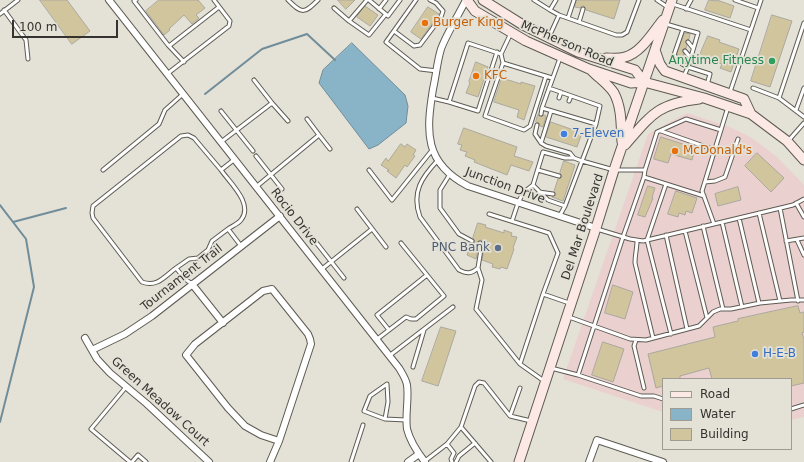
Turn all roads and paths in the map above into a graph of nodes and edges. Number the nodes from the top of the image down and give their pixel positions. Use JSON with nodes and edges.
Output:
{"nodes":[{"id":1,"x":18,"y":0,"type":"edge"},
{"id":2,"x":109,"y":0,"type":"edge"},
{"id":3,"x":136,"y":0,"type":"edge"},
{"id":4,"x":214,"y":0,"type":"edge"},
{"id":5,"x":288,"y":0,"type":"edge"},
{"id":6,"x":318,"y":0,"type":"edge"},
{"id":7,"x":368,"y":0,"type":"edge"},
{"id":8,"x":386,"y":0,"type":"edge"},
{"id":9,"x":400,"y":0,"type":"edge"},
{"id":10,"x":416,"y":0,"type":"edge"},
{"id":11,"x":430,"y":0,"type":"edge"},
{"id":12,"x":467,"y":0,"type":"edge"},
{"id":13,"x":484,"y":0,"type":"edge"},
{"id":14,"x":534,"y":0,"type":"edge"},
{"id":15,"x":556,"y":0,"type":"edge"},
{"id":16,"x":574,"y":0,"type":"edge"},
{"id":17,"x":639,"y":0,"type":"edge"},
{"id":18,"x":657,"y":0,"type":"edge"},
{"id":19,"x":691,"y":0,"type":"edge"},
{"id":20,"x":735,"y":0,"type":"edge"},
{"id":21,"x":761,"y":0,"type":"edge"},
{"id":22,"x":219,"y":7,"type":"junction"},
{"id":23,"x":334,"y":8,"type":"dead end"},
{"id":24,"x":686,"y":8,"type":"junction"},
{"id":25,"x":758,"y":8,"type":"junction"},
{"id":26,"x":379,"y":9,"type":"junction"},
{"id":27,"x":583,"y":9,"type":"dead end"},
{"id":28,"x":4,"y":10,"type":"junction"},
{"id":29,"x":550,"y":10,"type":"junction"},
{"id":30,"x":669,"y":10,"type":"edge"},
{"id":31,"x":0,"y":14,"type":"edge"},
{"id":32,"x":386,"y":14,"type":"junction"},
{"id":33,"x":559,"y":15,"type":"junction"},
{"id":34,"x":568,"y":18,"type":"junction"},
{"id":35,"x":349,"y":22,"type":"junction"},
{"id":36,"x":578,"y":22,"type":"junction"},
{"id":37,"x":804,"y":23,"type":"edge"},
{"id":38,"x":683,"y":29,"type":"junction"},
{"id":39,"x":751,"y":30,"type":"junction"},
{"id":40,"x":394,"y":31,"type":"junction"},
{"id":41,"x":511,"y":33,"type":"junction"},
{"id":42,"x":549,"y":38,"type":"junction"},
{"id":43,"x":688,"y":42,"type":"dead end"},
{"id":44,"x":169,"y":46,"type":"junction"},
{"id":45,"x":693,"y":48,"type":"junction"},
{"id":46,"x":655,"y":50,"type":"junction"},
{"id":47,"x":685,"y":51,"type":"dead end"},
{"id":48,"x":497,"y":52,"type":"junction"},
{"id":49,"x":501,"y":54,"type":"junction"},
{"id":50,"x":560,"y":56,"type":"junction"},
{"id":51,"x":598,"y":58,"type":"junction"},
{"id":52,"x":691,"y":58,"type":"junction"},
{"id":53,"x":28,"y":59,"type":"dead end"},
{"id":54,"x":184,"y":62,"type":"junction"},
{"id":55,"x":503,"y":63,"type":"junction"},
{"id":56,"x":688,"y":67,"type":"junction"},
{"id":57,"x":589,"y":69,"type":"junction"},
{"id":58,"x":437,"y":71,"type":"junction"},
{"id":59,"x":167,"y":74,"type":"junction"},
{"id":60,"x":546,"y":76,"type":"junction"},
{"id":61,"x":552,"y":78,"type":"junction"},
{"id":62,"x":684,"y":78,"type":"junction"},
{"id":63,"x":254,"y":80,"type":"dead end"},
{"id":64,"x":644,"y":82,"type":"junction"},
{"id":65,"x":707,"y":86,"type":"junction"},
{"id":66,"x":549,"y":88,"type":"junction"},
{"id":67,"x":752,"y":88,"type":"dead end"},
{"id":68,"x":804,"y":88,"type":"edge"},
{"id":69,"x":561,"y":92,"type":"junction"},
{"id":70,"x":183,"y":94,"type":"junction"},
{"id":71,"x":730,"y":94,"type":"junction"},
{"id":72,"x":571,"y":96,"type":"junction"},
{"id":73,"x":432,"y":98,"type":"junction"},
{"id":74,"x":559,"y":98,"type":"dead end"},
{"id":75,"x":704,"y":98,"type":"junction"},
{"id":76,"x":779,"y":98,"type":"junction"},
{"id":77,"x":583,"y":100,"type":"junction"},
{"id":78,"x":569,"y":101,"type":"dead end"},
{"id":79,"x":449,"y":102,"type":"junction"},
{"id":80,"x":272,"y":103,"type":"junction"},
{"id":81,"x":593,"y":103,"type":"junction"},
{"id":82,"x":581,"y":105,"type":"dead end"},
{"id":83,"x":728,"y":105,"type":"junction"},
{"id":84,"x":556,"y":106,"type":"dead end"},
{"id":85,"x":542,"y":108,"type":"junction"},
{"id":86,"x":591,"y":108,"type":"dead end"},
{"id":87,"x":566,"y":109,"type":"dead end"},
{"id":88,"x":796,"y":110,"type":"junction"},
{"id":89,"x":221,"y":111,"type":"dead end"},
{"id":90,"x":553,"y":111,"type":"junction"},
{"id":91,"x":578,"y":113,"type":"dead end"},
{"id":92,"x":541,"y":114,"type":"dead end"},
{"id":93,"x":564,"y":114,"type":"junction"},
{"id":94,"x":751,"y":114,"type":"junction"},
{"id":95,"x":588,"y":116,"type":"dead end"},
{"id":96,"x":804,"y":117,"type":"edge"},
{"id":97,"x":576,"y":118,"type":"junction"},
{"id":98,"x":307,"y":119,"type":"dead end"},
{"id":99,"x":288,"y":121,"type":"dead end"},
{"id":100,"x":587,"y":122,"type":"junction"},
{"id":101,"x":804,"y":123,"type":"edge"},
{"id":102,"x":596,"y":124,"type":"junction"},
{"id":103,"x":537,"y":125,"type":"dead end"},
{"id":104,"x":237,"y":130,"type":"junction"},
{"id":105,"x":721,"y":130,"type":"junction"},
{"id":106,"x":661,"y":131,"type":"junction"},
{"id":107,"x":319,"y":135,"type":"junction"},
{"id":108,"x":738,"y":139,"type":"dead end"},
{"id":109,"x":788,"y":141,"type":"junction"},
{"id":110,"x":221,"y":142,"type":"junction"},
{"id":111,"x":541,"y":143,"type":"junction"},
{"id":112,"x":622,"y":147,"type":"junction"},
{"id":113,"x":330,"y":149,"type":"dead end"},
{"id":114,"x":432,"y":149,"type":"junction"},
{"id":115,"x":715,"y":150,"type":"junction"},
{"id":116,"x":253,"y":152,"type":"dead end"},
{"id":117,"x":256,"y":156,"type":"dead end"},
{"id":118,"x":574,"y":158,"type":"junction"},
{"id":119,"x":234,"y":159,"type":"junction"},
{"id":120,"x":438,"y":160,"type":"junction"},
{"id":121,"x":804,"y":160,"type":"edge"},
{"id":122,"x":582,"y":162,"type":"junction"},
{"id":123,"x":103,"y":170,"type":"dead end"},
{"id":124,"x":221,"y":170,"type":"junction"},
{"id":125,"x":370,"y":170,"type":"dead end"},
{"id":126,"x":538,"y":170,"type":"junction"},
{"id":127,"x":614,"y":170,"type":"junction"},
{"id":128,"x":645,"y":170,"type":"junction"},
{"id":129,"x":450,"y":174,"type":"junction"},
{"id":130,"x":270,"y":175,"type":"junction"},
{"id":131,"x":559,"y":176,"type":"dead end"},
{"id":132,"x":644,"y":177,"type":"junction"},
{"id":133,"x":570,"y":180,"type":"dead end"},
{"id":134,"x":574,"y":182,"type":"junction"},
{"id":135,"x":705,"y":182,"type":"junction"},
{"id":136,"x":666,"y":184,"type":"junction"},
{"id":137,"x":533,"y":185,"type":"junction"},
{"id":138,"x":256,"y":187,"type":"junction"},
{"id":139,"x":282,"y":189,"type":"dead end"},
{"id":140,"x":539,"y":192,"type":"junction"},
{"id":141,"x":553,"y":194,"type":"dead end"},
{"id":142,"x":704,"y":196,"type":"junction"},
{"id":143,"x":804,"y":199,"type":"edge"},
{"id":144,"x":518,"y":203,"type":"junction"},
{"id":145,"x":796,"y":203,"type":"junction"},
{"id":146,"x":565,"y":206,"type":"junction"},
{"id":147,"x":780,"y":208,"type":"junction"},
{"id":148,"x":357,"y":209,"type":"dead end"},
{"id":149,"x":759,"y":213,"type":"junction"},
{"id":150,"x":489,"y":214,"type":"dead end"},
{"id":151,"x":280,"y":216,"type":"junction"},
{"id":152,"x":559,"y":217,"type":"junction"},
{"id":153,"x":804,"y":217,"type":"edge"},
{"id":154,"x":739,"y":218,"type":"junction"},
{"id":155,"x":512,"y":221,"type":"junction"},
{"id":156,"x":722,"y":222,"type":"junction"},
{"id":157,"x":714,"y":224,"type":"junction"},
{"id":158,"x":703,"y":226,"type":"junction"},
{"id":159,"x":596,"y":228,"type":"junction"},
{"id":160,"x":228,"y":229,"type":"junction"},
{"id":161,"x":372,"y":229,"type":"junction"},
{"id":162,"x":685,"y":231,"type":"junction"},
{"id":163,"x":666,"y":235,"type":"junction"},
{"id":164,"x":623,"y":237,"type":"junction"},
{"id":165,"x":804,"y":238,"type":"edge"},
{"id":166,"x":648,"y":240,"type":"junction"},
{"id":167,"x":797,"y":240,"type":"junction"},
{"id":168,"x":315,"y":241,"type":"dead end"},
{"id":169,"x":472,"y":241,"type":"dead end"},
{"id":170,"x":636,"y":241,"type":"junction"},
{"id":171,"x":786,"y":241,"type":"junction"},
{"id":172,"x":480,"y":243,"type":"dead end"},
{"id":173,"x":401,"y":244,"type":"dead end"},
{"id":174,"x":241,"y":246,"type":"junction"},
{"id":175,"x":386,"y":247,"type":"dead end"},
{"id":176,"x":804,"y":255,"type":"edge"},
{"id":177,"x":331,"y":261,"type":"junction"},
{"id":178,"x":176,"y":268,"type":"junction"},
{"id":179,"x":478,"y":268,"type":"junction"},
{"id":180,"x":321,"y":269,"type":"junction"},
{"id":181,"x":427,"y":274,"type":"junction"},
{"id":182,"x":344,"y":278,"type":"dead end"},
{"id":183,"x":192,"y":284,"type":"junction"},
{"id":184,"x":543,"y":294,"type":"junction"},
{"id":185,"x":804,"y":300,"type":"edge"},
{"id":186,"x":780,"y":301,"type":"junction"},
{"id":187,"x":798,"y":301,"type":"junction"},
{"id":188,"x":571,"y":303,"type":"junction"},
{"id":189,"x":759,"y":303,"type":"junction"},
{"id":190,"x":453,"y":307,"type":"dead end"},
{"id":191,"x":742,"y":307,"type":"junction"},
{"id":192,"x":723,"y":309,"type":"junction"},
{"id":193,"x":567,"y":316,"type":"junction"},
{"id":194,"x":707,"y":318,"type":"junction"},
{"id":195,"x":223,"y":323,"type":"junction"},
{"id":196,"x":594,"y":326,"type":"junction"},
{"id":197,"x":425,"y":329,"type":"junction"},
{"id":198,"x":687,"y":329,"type":"junction"},
{"id":199,"x":389,"y":330,"type":"junction"},
{"id":200,"x":671,"y":334,"type":"junction"},
{"id":201,"x":85,"y":338,"type":"dead end"},
{"id":202,"x":653,"y":338,"type":"junction"},
{"id":203,"x":376,"y":340,"type":"junction"},
{"id":204,"x":636,"y":340,"type":"junction"},
{"id":205,"x":92,"y":350,"type":"junction"},
{"id":206,"x":390,"y":356,"type":"junction"},
{"id":207,"x":520,"y":364,"type":"junction"},
{"id":208,"x":413,"y":367,"type":"dead end"},
{"id":209,"x":550,"y":368,"type":"junction"},
{"id":210,"x":578,"y":375,"type":"junction"},
{"id":211,"x":545,"y":382,"type":"junction"},
{"id":212,"x":126,"y":387,"type":"junction"},
{"id":213,"x":520,"y":388,"type":"dead end"},
{"id":214,"x":644,"y":388,"type":"dead end"},
{"id":215,"x":662,"y":399,"type":"edge"},
{"id":216,"x":804,"y":405,"type":"edge"},
{"id":217,"x":792,"y":409,"type":"edge"},
{"id":218,"x":510,"y":416,"type":"junction"},
{"id":219,"x":385,"y":419,"type":"junction"},
{"id":220,"x":406,"y":420,"type":"junction"},
{"id":221,"x":532,"y":422,"type":"junction"},
{"id":222,"x":363,"y":426,"type":"dead end"},
{"id":223,"x":462,"y":427,"type":"junction"},
{"id":224,"x":279,"y":441,"type":"junction"},
{"id":225,"x":447,"y":444,"type":"junction"},
{"id":226,"x":475,"y":444,"type":"junction"},
{"id":227,"x":419,"y":454,"type":"junction"},
{"id":228,"x":131,"y":462,"type":"edge"},
{"id":229,"x":146,"y":462,"type":"edge"},
{"id":230,"x":209,"y":462,"type":"edge"},
{"id":231,"x":270,"y":462,"type":"edge"},
{"id":232,"x":351,"y":462,"type":"edge"},
{"id":233,"x":408,"y":462,"type":"edge"},
{"id":234,"x":425,"y":462,"type":"edge"},
{"id":235,"x":452,"y":462,"type":"edge"},
{"id":236,"x":456,"y":462,"type":"edge"},
{"id":237,"x":491,"y":462,"type":"edge"},
{"id":238,"x":519,"y":462,"type":"edge"},
{"id":239,"x":589,"y":462,"type":"edge"},
{"id":240,"x":663,"y":462,"type":"edge"}],
"edges":[{"from":1,"to":28,"type":"lane"},
{"from":2,"to":59,"type":"street","name":"Rocio Drive"},
{"from":3,"to":44,"type":"lane"},
{"from":4,"to":22,"type":"lane"},
{"from":5,"to":6,"type":"lane"},
{"from":7,"to":26,"type":"lane"},
{"from":7,"to":35,"type":"lane"},
{"from":8,"to":26,"type":"lane"},
{"from":9,"to":32,"type":"lane"},
{"from":10,"to":40,"type":"lane"},
{"from":11,"to":40,"type":"lane"},
{"from":12,"to":41,"type":"main road","name":"McPherson Road"},
{"from":12,"to":58,"type":"street","name":"Junction Drive"},
{"from":13,"to":42,"type":"main road","name":"McPherson Road"},
{"from":14,"to":29,"type":"lane"},
{"from":15,"to":29,"type":"lane"},
{"from":16,"to":34,"type":"lane"},
{"from":17,"to":36,"type":"lane"},
{"from":18,"to":30,"type":"lane"},
{"from":19,"to":24,"type":"lane"},
{"from":20,"to":25,"type":"lane"},
{"from":21,"to":25,"type":"lane"},
{"from":22,"to":44,"type":"lane"},
{"from":22,"to":54,"type":"lane"},
{"from":23,"to":35,"type":"lane"},
{"from":24,"to":30,"type":"lane"},
{"from":24,"to":39,"type":"lane"},
{"from":25,"to":39,"type":"lane"},
{"from":26,"to":32,"type":"lane"},
{"from":27,"to":36,"type":"lane"},
{"from":28,"to":31,"type":"lane"},
{"from":28,"to":53,"type":"lane"},
{"from":29,"to":33,"type":"lane"},
{"from":30,"to":38,"type":"lane"},
{"from":30,"to":46,"type":"main road","name":"Del Mar Boulevard"},
{"from":30,"to":51,"type":"main road"},
{"from":32,"to":35,"type":"lane"},
{"from":33,"to":34,"type":"lane"},
{"from":33,"to":42,"type":"lane"},
{"from":34,"to":36,"type":"lane"},
{"from":37,"to":76,"type":"lane"},
{"from":38,"to":45,"type":"lane"},
{"from":38,"to":56,"type":"lane"},
{"from":39,"to":71,"type":"lane"},
{"from":40,"to":58,"type":"lane"},
{"from":41,"to":49,"type":"lane"},
{"from":41,"to":50,"type":"main road","name":"McPherson Road"},
{"from":42,"to":51,"type":"main road","name":"McPherson Road"},
{"from":43,"to":45,"type":"lane"},
{"from":44,"to":54,"type":"lane"},
{"from":45,"to":52,"type":"lane"},
{"from":46,"to":62,"type":"main road"},
{"from":46,"to":64,"type":"main road","name":"Del Mar Boulevard"},
{"from":47,"to":52,"type":"lane"},
{"from":48,"to":49,"type":"lane"},
{"from":48,"to":79,"type":"lane"},
{"from":48,"to":79,"type":"lane"},
{"from":49,"to":55,"type":"lane"},
{"from":50,"to":57,"type":"main road","name":"McPherson Road"},
{"from":50,"to":61,"type":"lane"},
{"from":51,"to":64,"type":"main road","name":"McPherson Road"},
{"from":52,"to":56,"type":"lane"},
{"from":54,"to":59,"type":"lane"},
{"from":55,"to":60,"type":"lane"},
{"from":55,"to":60,"type":"lane"},
{"from":56,"to":62,"type":"lane"},
{"from":56,"to":65,"type":"lane"},
{"from":57,"to":64,"type":"main road","name":"McPherson Road"},
{"from":57,"to":112,"type":"main road"},
{"from":58,"to":73,"type":"street","name":"Junction Drive"},
{"from":59,"to":70,"type":"street","name":"Rocio Drive"},
{"from":60,"to":61,"type":"lane"},
{"from":61,"to":66,"type":"lane"},
{"from":62,"to":65,"type":"main road"},
{"from":63,"to":80,"type":"lane"},
{"from":64,"to":75,"type":"main road","name":"McPherson Road"},
{"from":64,"to":112,"type":"main road","name":"Del Mar Boulevard"},
{"from":65,"to":71,"type":"main road"},
{"from":66,"to":69,"type":"lane"},
{"from":66,"to":85,"type":"lane"},
{"from":67,"to":76,"type":"lane"},
{"from":68,"to":88,"type":"lane"},
{"from":69,"to":72,"type":"lane"},
{"from":69,"to":74,"type":"lane"},
{"from":70,"to":110,"type":"street","name":"Rocio Drive"},
{"from":70,"to":123,"type":"lane"},
{"from":71,"to":94,"type":"main road"},
{"from":72,"to":77,"type":"lane"},
{"from":72,"to":78,"type":"lane"},
{"from":73,"to":79,"type":"lane"},
{"from":73,"to":114,"type":"street","name":"Junction Drive"},
{"from":75,"to":83,"type":"main road","name":"McPherson Road"},
{"from":75,"to":112,"type":"main road"},
{"from":76,"to":88,"type":"lane"},
{"from":77,"to":81,"type":"lane"},
{"from":77,"to":82,"type":"lane"},
{"from":80,"to":99,"type":"lane"},
{"from":80,"to":104,"type":"lane"},
{"from":81,"to":86,"type":"lane"},
{"from":81,"to":102,"type":"lane"},
{"from":83,"to":94,"type":"main road","name":"McPherson Road"},
{"from":83,"to":105,"type":"lane"},
{"from":84,"to":90,"type":"lane"},
{"from":85,"to":90,"type":"lane"},
{"from":85,"to":92,"type":"lane"},
{"from":87,"to":93,"type":"lane"},
{"from":88,"to":96,"type":"lane"},
{"from":89,"to":104,"type":"lane"},
{"from":90,"to":93,"type":"lane"},
{"from":90,"to":111,"type":"lane"},
{"from":91,"to":97,"type":"lane"},
{"from":93,"to":97,"type":"lane"},
{"from":94,"to":109,"type":"main road","name":"McPherson Road"},
{"from":95,"to":100,"type":"lane"},
{"from":97,"to":100,"type":"lane"},
{"from":98,"to":107,"type":"lane"},
{"from":100,"to":102,"type":"lane"},
{"from":101,"to":109,"type":"lane"},
{"from":102,"to":122,"type":"lane"},
{"from":103,"to":111,"type":"lane"},
{"from":104,"to":110,"type":"lane"},
{"from":104,"to":116,"type":"lane"},
{"from":105,"to":106,"type":"lane"},
{"from":105,"to":115,"type":"lane"},
{"from":106,"to":115,"type":"lane"},
{"from":106,"to":128,"type":"lane"},
{"from":107,"to":113,"type":"lane"},
{"from":107,"to":130,"type":"lane"},
{"from":108,"to":135,"type":"lane"},
{"from":109,"to":121,"type":"main road","name":"McPherson Road"},
{"from":110,"to":119,"type":"street","name":"Rocio Drive"},
{"from":111,"to":118,"type":"lane"},
{"from":112,"to":127,"type":"main road","name":"Del Mar Boulevard"},
{"from":114,"to":120,"type":"street","name":"Junction Drive"},
{"from":114,"to":125,"type":"lane"},
{"from":115,"to":135,"type":"lane"},
{"from":117,"to":130,"type":"lane"},
{"from":118,"to":122,"type":"lane"},
{"from":118,"to":126,"type":"lane"},
{"from":119,"to":124,"type":"lane"},
{"from":119,"to":138,"type":"street","name":"Rocio Drive"},
{"from":120,"to":129,"type":"street","name":"Junction Drive"},
{"from":120,"to":179,"type":"lane"},
{"from":122,"to":127,"type":"lane"},
{"from":122,"to":134,"type":"lane"},
{"from":124,"to":160,"type":"lane"},
{"from":124,"to":178,"type":"lane"},
{"from":126,"to":131,"type":"lane"},
{"from":126,"to":137,"type":"lane"},
{"from":127,"to":128,"type":"lane"},
{"from":127,"to":159,"type":"main road","name":"Del Mar Boulevard"},
{"from":128,"to":132,"type":"lane"},
{"from":129,"to":144,"type":"street","name":"Junction Drive"},
{"from":129,"to":169,"type":"lane"},
{"from":130,"to":138,"type":"lane"},
{"from":130,"to":139,"type":"lane"},
{"from":132,"to":136,"type":"lane"},
{"from":132,"to":164,"type":"lane"},
{"from":133,"to":134,"type":"lane"},
{"from":134,"to":146,"type":"lane"},
{"from":135,"to":142,"type":"lane"},
{"from":136,"to":142,"type":"lane"},
{"from":136,"to":166,"type":"lane"},
{"from":137,"to":140,"type":"lane"},
{"from":137,"to":144,"type":"lane"},
{"from":138,"to":151,"type":"street","name":"Rocio Drive"},
{"from":140,"to":141,"type":"lane"},
{"from":140,"to":146,"type":"lane"},
{"from":142,"to":157,"type":"lane"},
{"from":143,"to":145,"type":"lane"},
{"from":144,"to":152,"type":"street","name":"Junction Drive"},
{"from":144,"to":155,"type":"lane"},
{"from":145,"to":147,"type":"lane"},
{"from":145,"to":153,"type":"lane"},
{"from":146,"to":152,"type":"lane"},
{"from":147,"to":149,"type":"lane"},
{"from":147,"to":171,"type":"lane"},
{"from":148,"to":161,"type":"lane"},
{"from":149,"to":154,"type":"lane"},
{"from":149,"to":186,"type":"lane"},
{"from":150,"to":155,"type":"lane"},
{"from":151,"to":174,"type":"street","name":"Tournament Trail"},
{"from":151,"to":180,"type":"street","name":"Rocio Drive"},
{"from":152,"to":159,"type":"street","name":"Junction Drive"},
{"from":154,"to":156,"type":"lane"},
{"from":154,"to":189,"type":"lane"},
{"from":155,"to":184,"type":"lane"},
{"from":156,"to":157,"type":"lane"},
{"from":156,"to":191,"type":"lane"},
{"from":157,"to":158,"type":"lane"},
{"from":158,"to":162,"type":"lane"},
{"from":158,"to":192,"type":"lane"},
{"from":159,"to":164,"type":"lane"},
{"from":159,"to":188,"type":"main road","name":"Del Mar Boulevard"},
{"from":160,"to":174,"type":"lane"},
{"from":160,"to":178,"type":"lane"},
{"from":161,"to":175,"type":"lane"},
{"from":161,"to":177,"type":"lane"},
{"from":162,"to":163,"type":"lane"},
{"from":162,"to":194,"type":"lane"},
{"from":163,"to":166,"type":"lane"},
{"from":163,"to":198,"type":"lane"},
{"from":164,"to":170,"type":"lane"},
{"from":164,"to":196,"type":"lane"},
{"from":165,"to":167,"type":"lane"},
{"from":166,"to":170,"type":"lane"},
{"from":166,"to":200,"type":"lane"},
{"from":167,"to":171,"type":"lane"},
{"from":167,"to":176,"type":"lane"},
{"from":168,"to":177,"type":"lane"},
{"from":170,"to":202,"type":"lane"},
{"from":171,"to":187,"type":"lane"},
{"from":172,"to":179,"type":"lane"},
{"from":173,"to":181,"type":"lane"},
{"from":174,"to":183,"type":"street","name":"Tournament Trail"},
{"from":177,"to":180,"type":"lane"},
{"from":177,"to":182,"type":"lane"},
{"from":178,"to":183,"type":"lane"},
{"from":179,"to":207,"type":"lane"},
{"from":180,"to":203,"type":"street","name":"Rocio Drive"},
{"from":181,"to":199,"type":"lane"},
{"from":181,"to":199,"type":"lane"},
{"from":183,"to":195,"type":"street"},
{"from":183,"to":205,"type":"street","name":"Tournament Trail"},
{"from":184,"to":188,"type":"lane"},
{"from":184,"to":207,"type":"lane"},
{"from":185,"to":187,"type":"lane"},
{"from":186,"to":187,"type":"lane"},
{"from":186,"to":189,"type":"lane"},
{"from":188,"to":193,"type":"main road","name":"Del Mar Boulevard"},
{"from":189,"to":191,"type":"lane"},
{"from":190,"to":197,"type":"lane"},
{"from":191,"to":192,"type":"lane"},
{"from":192,"to":194,"type":"lane"},
{"from":193,"to":196,"type":"lane"},
{"from":193,"to":209,"type":"main road","name":"Del Mar Boulevard"},
{"from":194,"to":198,"type":"lane"},
{"from":195,"to":224,"type":"street"},
{"from":195,"to":224,"type":"street"},
{"from":196,"to":204,"type":"lane"},
{"from":196,"to":210,"type":"lane"},
{"from":197,"to":206,"type":"lane"},
{"from":197,"to":208,"type":"lane"},
{"from":198,"to":200,"type":"lane"},
{"from":199,"to":203,"type":"lane"},
{"from":200,"to":202,"type":"lane"},
{"from":201,"to":205,"type":"street","name":"Green Meadow Court"},
{"from":202,"to":204,"type":"lane"},
{"from":203,"to":206,"type":"street","name":"Rocio Drive"},
{"from":204,"to":214,"type":"lane"},
{"from":205,"to":212,"type":"street","name":"Green Meadow Court"},
{"from":206,"to":220,"type":"street","name":"Rocio Drive"},
{"from":207,"to":211,"type":"lane"},
{"from":209,"to":210,"type":"lane"},
{"from":209,"to":211,"type":"main road","name":"Del Mar Boulevard"},
{"from":210,"to":215,"type":"lane"},
{"from":211,"to":221,"type":"main road","name":"Del Mar Boulevard"},
{"from":212,"to":228,"type":"lane"},
{"from":212,"to":230,"type":"street","name":"Green Meadow Court"},
{"from":213,"to":218,"type":"lane"},
{"from":216,"to":217,"type":"lane"},
{"from":218,"to":221,"type":"lane"},
{"from":218,"to":223,"type":"lane"},
{"from":219,"to":219,"type":"lane"},
{"from":219,"to":220,"type":"lane"},
{"from":220,"to":227,"type":"street","name":"Rocio Drive"},
{"from":221,"to":238,"type":"main road","name":"Del Mar Boulevard"},
{"from":222,"to":232,"type":"lane"},
{"from":223,"to":225,"type":"lane"},
{"from":223,"to":226,"type":"lane"},
{"from":224,"to":231,"type":"street"},
{"from":225,"to":234,"type":"lane"},
{"from":225,"to":235,"type":"lane"},
{"from":226,"to":236,"type":"lane"},
{"from":226,"to":237,"type":"lane"},
{"from":227,"to":233,"type":"street"},
{"from":227,"to":234,"type":"street","name":"Rocio Drive"},
{"from":228,"to":229,"type":"lane"},
{"from":239,"to":240,"type":"street"}]}
